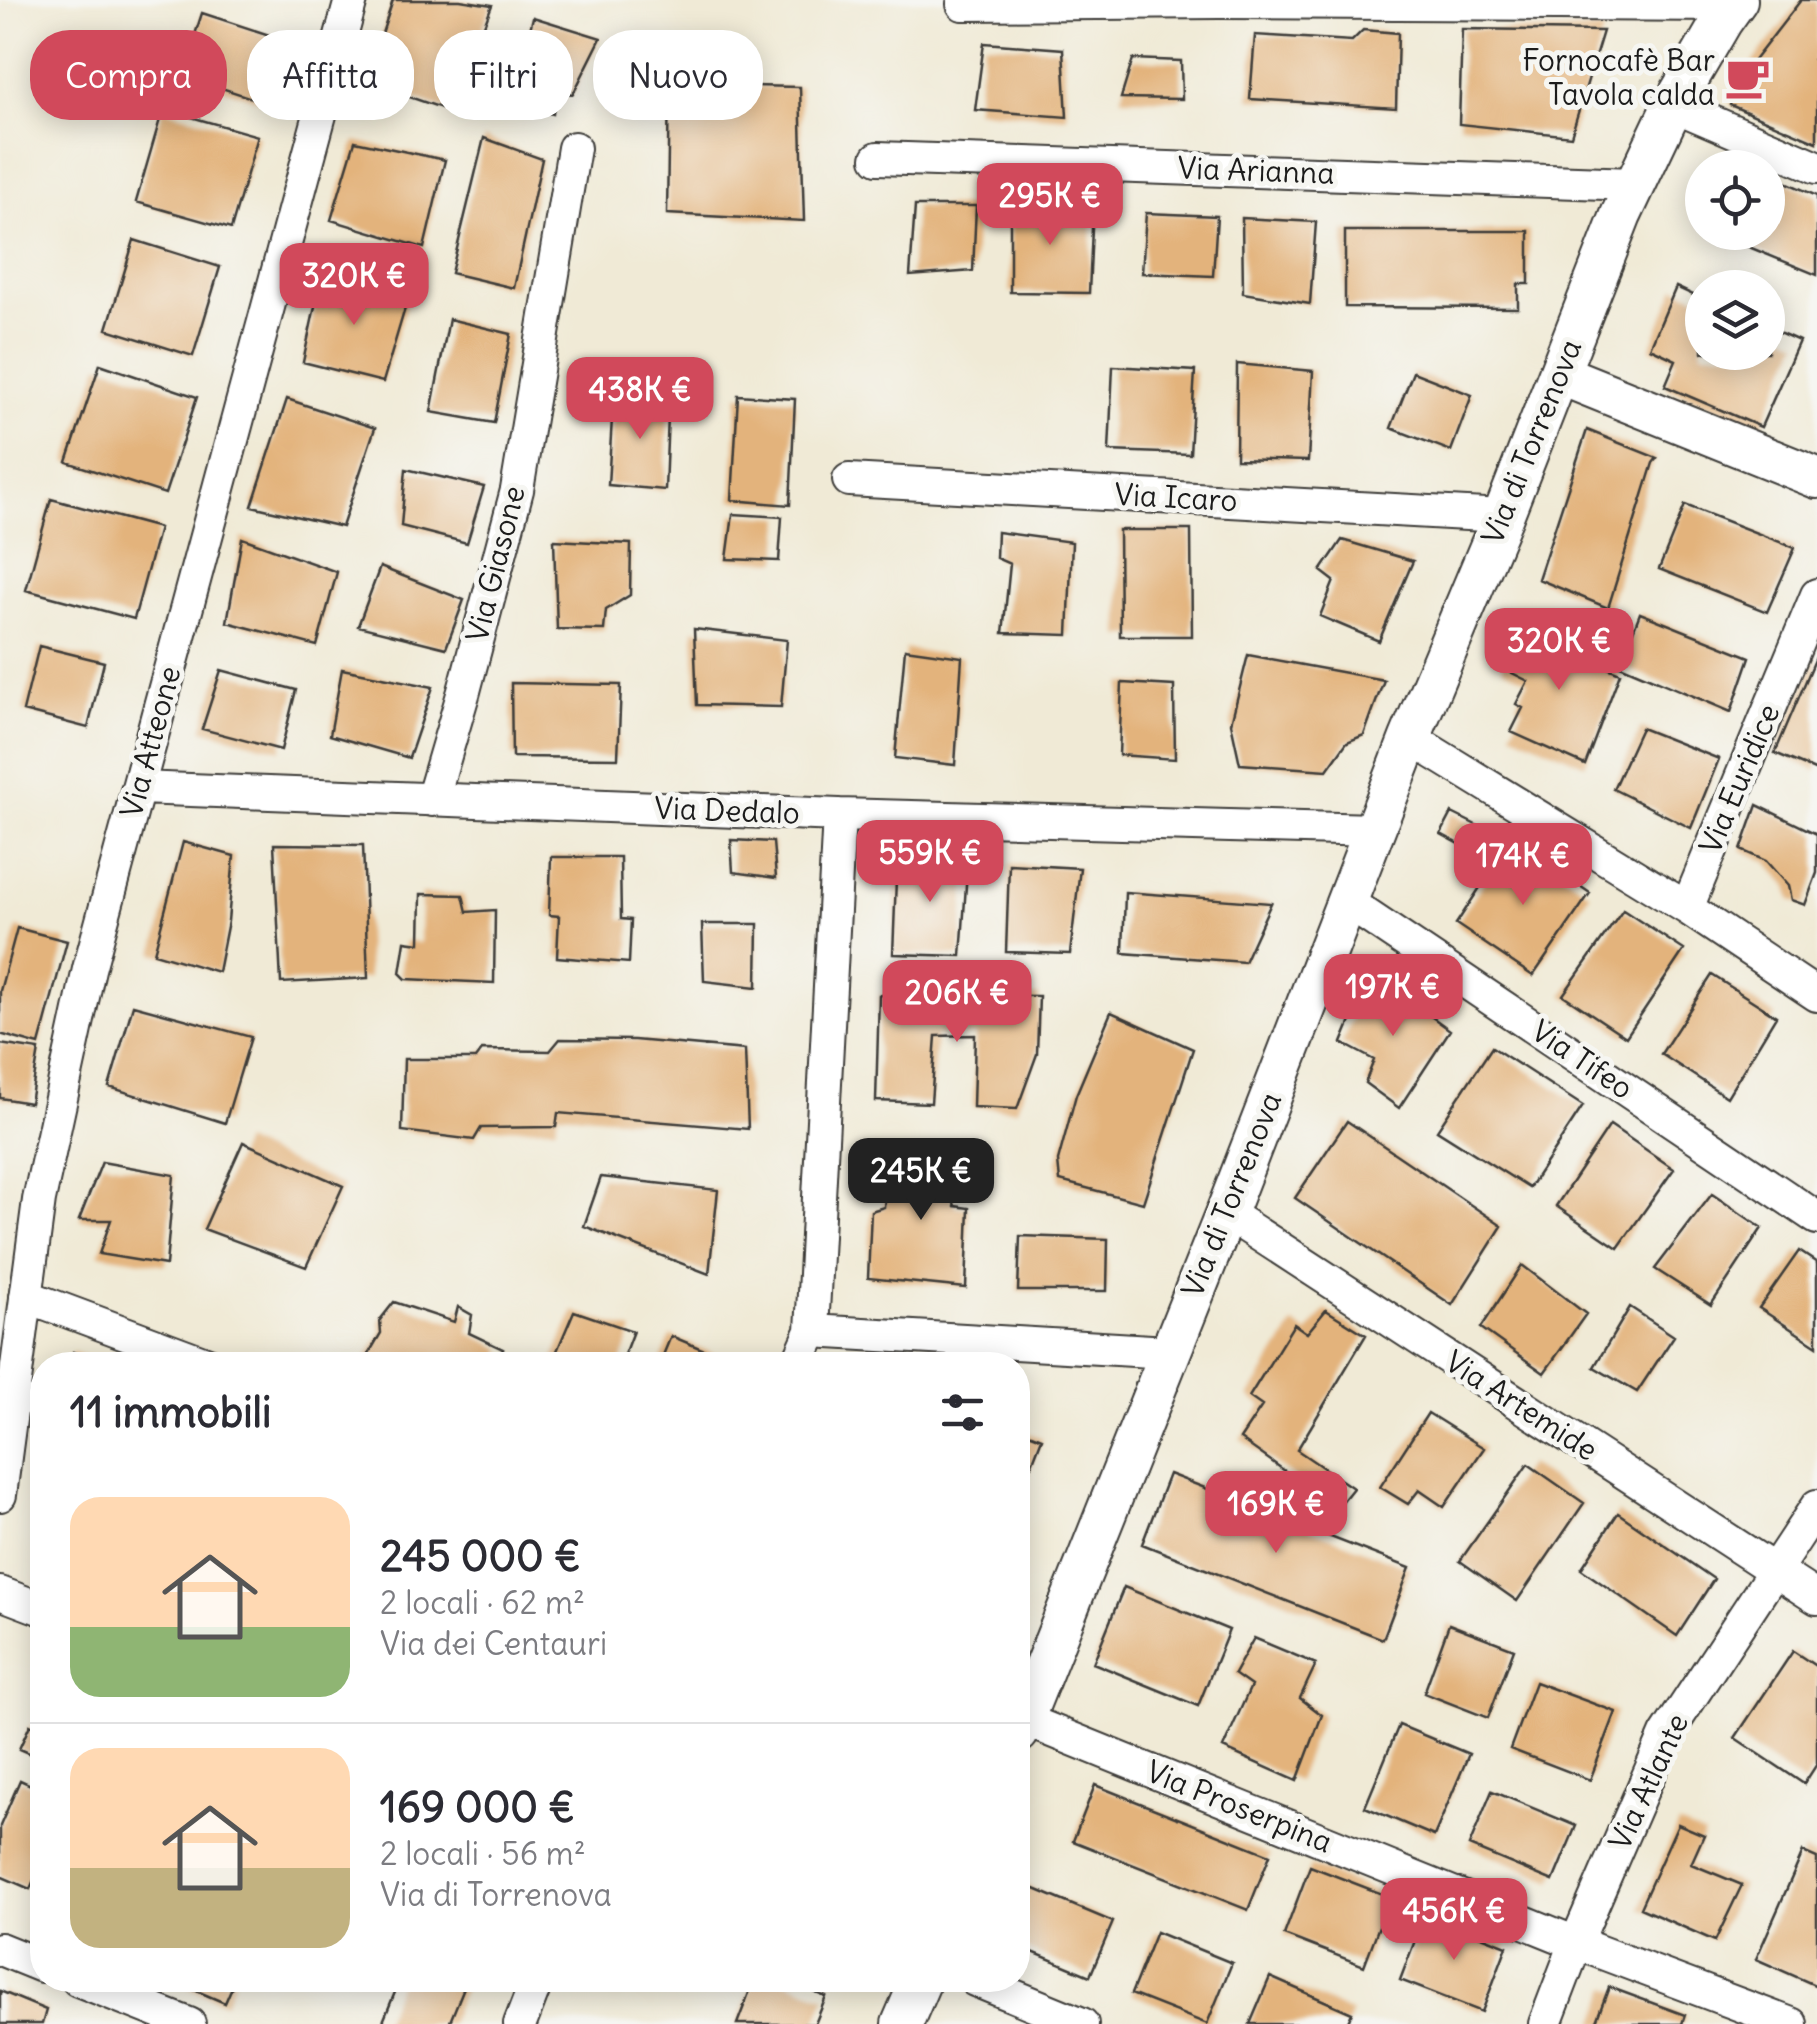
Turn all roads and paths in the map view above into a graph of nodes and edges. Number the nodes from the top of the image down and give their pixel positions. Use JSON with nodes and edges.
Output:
{"nodes":[{"id":1,"x":351,"y":0,"type":"edge"},
{"id":2,"x":1735,"y":3,"type":"edge"},
{"id":3,"x":962,"y":4,"type":"dead end"},
{"id":4,"x":1673,"y":105,"type":"junction"},
{"id":5,"x":574,"y":148,"type":"dead end"},
{"id":6,"x":878,"y":158,"type":"dead end"},
{"id":7,"x":1817,"y":167,"type":"edge"},
{"id":8,"x":1634,"y":184,"type":"junction"},
{"id":9,"x":1559,"y":374,"type":"junction"},
{"id":10,"x":1817,"y":478,"type":"edge"},
{"id":11,"x":850,"y":480,"type":"dead end"},
{"id":12,"x":1504,"y":516,"type":"junction"},
{"id":13,"x":1817,"y":596,"type":"edge"},
{"id":14,"x":1410,"y":738,"type":"junction"},
{"id":15,"x":139,"y":788,"type":"junction"},
{"id":16,"x":432,"y":800,"type":"junction"},
{"id":17,"x":839,"y":816,"type":"junction"},
{"id":18,"x":1374,"y":830,"type":"junction"},
{"id":19,"x":1347,"y":902,"type":"junction"},
{"id":20,"x":1687,"y":908,"type":"junction"},
{"id":21,"x":1817,"y":995,"type":"edge"},
{"id":22,"x":1226,"y":1213,"type":"junction"},
{"id":23,"x":1817,"y":1218,"type":"edge"},
{"id":24,"x":26,"y":1296,"type":"junction"},
{"id":25,"x":812,"y":1330,"type":"junction"},
{"id":26,"x":176,"y":1352,"type":"edge"},
{"id":27,"x":803,"y":1352,"type":"edge"},
{"id":28,"x":1168,"y":1352,"type":"junction"},
{"id":29,"x":0,"y":1495,"type":"edge"},
{"id":30,"x":1817,"y":1506,"type":"edge"},
{"id":31,"x":1773,"y":1570,"type":"junction"},
{"id":32,"x":0,"y":1593,"type":"edge"},
{"id":33,"x":1817,"y":1598,"type":"edge"},
{"id":34,"x":30,"y":1604,"type":"edge"},
{"id":35,"x":1030,"y":1701,"type":"edge"},
{"id":36,"x":1030,"y":1730,"type":"edge"},
{"id":37,"x":1576,"y":1943,"type":"junction"},
{"id":38,"x":0,"y":1949,"type":"edge"},
{"id":39,"x":30,"y":1961,"type":"edge"},
{"id":40,"x":108,"y":1992,"type":"edge"},
{"id":41,"x":532,"y":1992,"type":"edge"},
{"id":42,"x":915,"y":1992,"type":"edge"},
{"id":43,"x":1004,"y":1992,"type":"edge"},
{"id":44,"x":188,"y":2024,"type":"edge"},
{"id":45,"x":520,"y":2024,"type":"edge"},
{"id":46,"x":902,"y":2024,"type":"edge"},
{"id":47,"x":1082,"y":2024,"type":"edge"},
{"id":48,"x":1546,"y":2024,"type":"edge"},
{"id":49,"x":1791,"y":2024,"type":"edge"}],
"edges":[{"from":1,"to":15,"type":"street","name":"Via Atteone"},
{"from":2,"to":3,"type":"street"},
{"from":2,"to":4,"type":"street","name":"Via di Torrenova"},
{"from":4,"to":7,"type":"street"},
{"from":4,"to":8,"type":"street","name":"Via di Torrenova"},
{"from":5,"to":16,"type":"street","name":"Via Giasone"},
{"from":6,"to":8,"type":"street","name":"Via Arianna"},
{"from":8,"to":9,"type":"street","name":"Via di Torrenova"},
{"from":9,"to":10,"type":"street"},
{"from":9,"to":12,"type":"street","name":"Via di Torrenova"},
{"from":11,"to":12,"type":"street","name":"Via Icaro"},
{"from":12,"to":14,"type":"street","name":"Via di Torrenova"},
{"from":13,"to":20,"type":"street","name":"Via Euridice"},
{"from":14,"to":18,"type":"street","name":"Via di Torrenova"},
{"from":14,"to":20,"type":"street"},
{"from":15,"to":16,"type":"street","name":"Via Dedalo"},
{"from":15,"to":24,"type":"street","name":"Via Atteone"},
{"from":16,"to":17,"type":"street","name":"Via Dedalo"},
{"from":17,"to":18,"type":"street","name":"Via Dedalo"},
{"from":17,"to":25,"type":"street"},
{"from":18,"to":19,"type":"street","name":"Via di Torrenova"},
{"from":19,"to":22,"type":"street","name":"Via di Torrenova"},
{"from":19,"to":23,"type":"street","name":"Via Tifeo"},
{"from":20,"to":21,"type":"street"},
{"from":22,"to":28,"type":"street","name":"Via di Torrenova"},
{"from":22,"to":31,"type":"street","name":"Via Artemide"},
{"from":24,"to":26,"type":"street"},
{"from":24,"to":29,"type":"street","name":"Via Atteone"},
{"from":25,"to":27,"type":"street"},
{"from":25,"to":28,"type":"street"},
{"from":28,"to":35,"type":"street","name":"Via di Torrenova"},
{"from":30,"to":31,"type":"street","name":"Via Atlante"},
{"from":31,"to":33,"type":"street","name":"Via Artemide"},
{"from":31,"to":37,"type":"street","name":"Via Atlante"},
{"from":32,"to":34,"type":"street"},
{"from":36,"to":37,"type":"street","name":"Via Proserpina"},
{"from":37,"to":48,"type":"street","name":"Via Atlante"},
{"from":37,"to":49,"type":"street","name":"Via Proserpina"},
{"from":38,"to":39,"type":"street"},
{"from":40,"to":44,"type":"street"},
{"from":41,"to":45,"type":"street"},
{"from":42,"to":46,"type":"street"},
{"from":43,"to":47,"type":"street"}]}
